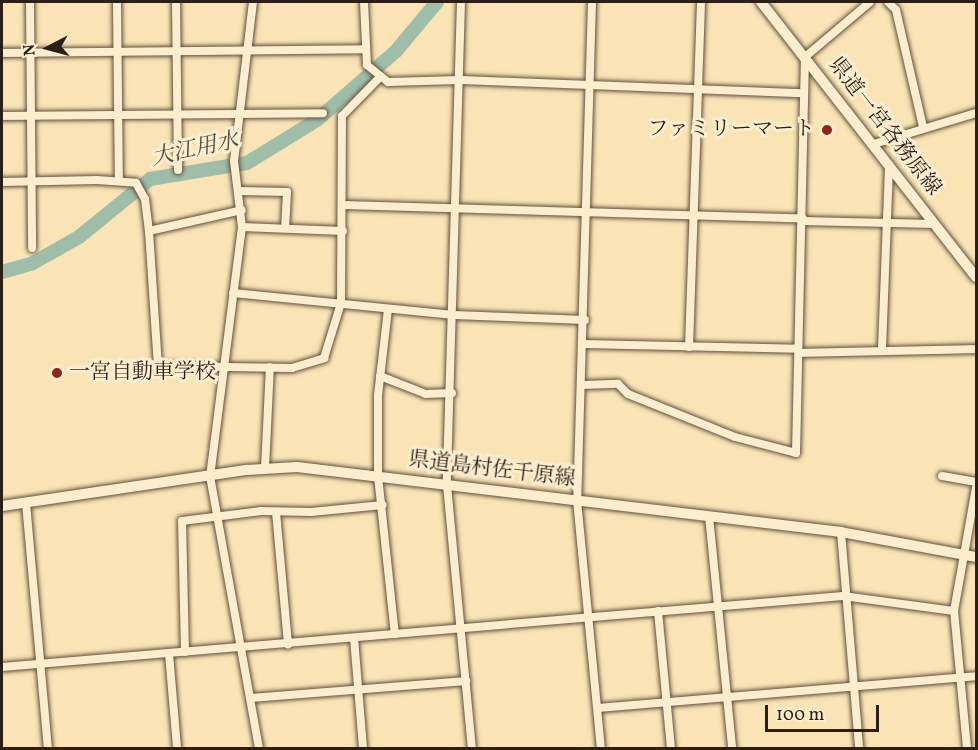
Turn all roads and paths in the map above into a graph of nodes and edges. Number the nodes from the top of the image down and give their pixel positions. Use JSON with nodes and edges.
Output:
{"nodes":[{"id":1,"x":30,"y":2,"type":"edge"},
{"id":2,"x":117,"y":2,"type":"edge"},
{"id":3,"x":176,"y":2,"type":"edge"},
{"id":4,"x":253,"y":2,"type":"edge"},
{"id":5,"x":364,"y":2,"type":"edge"},
{"id":6,"x":461,"y":2,"type":"edge"},
{"id":7,"x":592,"y":2,"type":"edge"},
{"id":8,"x":701,"y":2,"type":"edge"},
{"id":9,"x":761,"y":2,"type":"edge"},
{"id":10,"x":870,"y":2,"type":"edge"},
{"id":11,"x":888,"y":2,"type":"edge"},
{"id":12,"x":363,"y":49,"type":"junction"},
{"id":13,"x":245,"y":51,"type":"junction"},
{"id":14,"x":118,"y":52,"type":"junction"},
{"id":15,"x":176,"y":52,"type":"junction"},
{"id":16,"x":2,"y":53,"type":"edge"},
{"id":17,"x":31,"y":53,"type":"junction"},
{"id":18,"x":805,"y":57,"type":"junction"},
{"id":19,"x":380,"y":77,"type":"junction"},
{"id":20,"x":459,"y":80,"type":"junction"},
{"id":21,"x":590,"y":85,"type":"junction"},
{"id":22,"x":698,"y":90,"type":"junction"},
{"id":23,"x":804,"y":93,"type":"junction"},
{"id":24,"x":323,"y":113,"type":"dead end"},
{"id":25,"x":976,"y":113,"type":"edge"},
{"id":26,"x":237,"y":115,"type":"junction"},
{"id":27,"x":2,"y":116,"type":"edge"},
{"id":28,"x":33,"y":116,"type":"junction"},
{"id":29,"x":117,"y":116,"type":"junction"},
{"id":30,"x":177,"y":116,"type":"junction"},
{"id":31,"x":922,"y":127,"type":"junction"},
{"id":32,"x":874,"y":144,"type":"junction"},
{"id":33,"x":889,"y":165,"type":"junction"},
{"id":34,"x":178,"y":170,"type":"dead end"},
{"id":35,"x":119,"y":181,"type":"junction"},
{"id":36,"x":2,"y":182,"type":"edge"},
{"id":37,"x":33,"y":182,"type":"junction"},
{"id":38,"x":240,"y":191,"type":"junction"},
{"id":39,"x":344,"y":205,"type":"junction"},
{"id":40,"x":242,"y":210,"type":"junction"},
{"id":41,"x":456,"y":210,"type":"junction"},
{"id":42,"x":585,"y":215,"type":"junction"},
{"id":43,"x":694,"y":217,"type":"junction"},
{"id":44,"x":802,"y":220,"type":"junction"},
{"id":45,"x":886,"y":223,"type":"junction"},
{"id":46,"x":935,"y":224,"type":"junction"},
{"id":47,"x":242,"y":226,"type":"junction"},
{"id":48,"x":285,"y":228,"type":"junction"},
{"id":49,"x":149,"y":231,"type":"junction"},
{"id":50,"x":343,"y":231,"type":"junction"},
{"id":51,"x":32,"y":248,"type":"dead end"},
{"id":52,"x":976,"y":277,"type":"edge"},
{"id":53,"x":233,"y":293,"type":"junction"},
{"id":54,"x":341,"y":303,"type":"junction"},
{"id":55,"x":388,"y":309,"type":"junction"},
{"id":56,"x":454,"y":315,"type":"junction"},
{"id":57,"x":585,"y":320,"type":"junction"},
{"id":58,"x":584,"y":344,"type":"junction"},
{"id":59,"x":689,"y":347,"type":"junction"},
{"id":60,"x":882,"y":349,"type":"junction"},
{"id":61,"x":976,"y":349,"type":"edge"},
{"id":62,"x":798,"y":351,"type":"junction"},
{"id":63,"x":225,"y":367,"type":"junction"},
{"id":64,"x":270,"y":367,"type":"junction"},
{"id":65,"x":380,"y":376,"type":"junction"},
{"id":66,"x":582,"y":385,"type":"junction"},
{"id":67,"x":452,"y":393,"type":"junction"},
{"id":68,"x":264,"y":468,"type":"junction"},
{"id":69,"x":210,"y":476,"type":"junction"},
{"id":70,"x":378,"y":476,"type":"junction"},
{"id":71,"x":942,"y":476,"type":"dead end"},
{"id":72,"x":976,"y":482,"type":"edge"},
{"id":73,"x":447,"y":485,"type":"junction"},
{"id":74,"x":976,"y":488,"type":"edge"},
{"id":75,"x":577,"y":500,"type":"junction"},
{"id":76,"x":26,"y":503,"type":"junction"},
{"id":77,"x":2,"y":506,"type":"edge"},
{"id":78,"x":383,"y":506,"type":"junction"},
{"id":79,"x":276,"y":512,"type":"junction"},
{"id":80,"x":217,"y":516,"type":"junction"},
{"id":81,"x":709,"y":516,"type":"junction"},
{"id":82,"x":841,"y":532,"type":"junction"},
{"id":83,"x":962,"y":554,"type":"junction"},
{"id":84,"x":976,"y":557,"type":"edge"},
{"id":85,"x":845,"y":596,"type":"junction"},
{"id":86,"x":717,"y":607,"type":"junction"},
{"id":87,"x":954,"y":610,"type":"junction"},
{"id":88,"x":658,"y":611,"type":"junction"},
{"id":89,"x":590,"y":617,"type":"junction"},
{"id":90,"x":462,"y":629,"type":"junction"},
{"id":91,"x":394,"y":634,"type":"junction"},
{"id":92,"x":354,"y":638,"type":"junction"},
{"id":93,"x":288,"y":644,"type":"junction"},
{"id":94,"x":242,"y":647,"type":"junction"},
{"id":95,"x":185,"y":652,"type":"junction"},
{"id":96,"x":169,"y":654,"type":"junction"},
{"id":97,"x":39,"y":664,"type":"junction"},
{"id":98,"x":2,"y":667,"type":"edge"},
{"id":99,"x":976,"y":676,"type":"edge"},
{"id":100,"x":962,"y":678,"type":"junction"},
{"id":101,"x":466,"y":681,"type":"junction"},
{"id":102,"x":855,"y":687,"type":"junction"},
{"id":103,"x":358,"y":689,"type":"junction"},
{"id":104,"x":728,"y":696,"type":"junction"},
{"id":105,"x":251,"y":698,"type":"junction"},
{"id":106,"x":667,"y":702,"type":"junction"},
{"id":107,"x":598,"y":708,"type":"junction"},
{"id":108,"x":48,"y":748,"type":"edge"},
{"id":109,"x":177,"y":748,"type":"edge"},
{"id":110,"x":259,"y":748,"type":"edge"},
{"id":111,"x":363,"y":748,"type":"edge"},
{"id":112,"x":472,"y":748,"type":"edge"},
{"id":113,"x":601,"y":748,"type":"edge"},
{"id":114,"x":671,"y":748,"type":"edge"},
{"id":115,"x":732,"y":748,"type":"edge"},
{"id":116,"x":859,"y":748,"type":"edge"},
{"id":117,"x":968,"y":748,"type":"edge"}],
"edges":[{"from":1,"to":17,"type":"street"},
{"from":2,"to":14,"type":"street"},
{"from":3,"to":15,"type":"street"},
{"from":4,"to":13,"type":"street"},
{"from":5,"to":12,"type":"street"},
{"from":6,"to":20,"type":"street"},
{"from":7,"to":21,"type":"street"},
{"from":8,"to":22,"type":"street"},
{"from":9,"to":18,"type":"main road","name":"県道一宮各務原線"},
{"from":10,"to":18,"type":"street"},
{"from":11,"to":31,"type":"street"},
{"from":12,"to":13,"type":"street"},
{"from":12,"to":19,"type":"street"},
{"from":13,"to":15,"type":"street"},
{"from":13,"to":26,"type":"street"},
{"from":14,"to":15,"type":"street"},
{"from":14,"to":17,"type":"street"},
{"from":14,"to":29,"type":"street"},
{"from":15,"to":30,"type":"street"},
{"from":16,"to":17,"type":"street"},
{"from":17,"to":28,"type":"street"},
{"from":18,"to":23,"type":"street"},
{"from":18,"to":32,"type":"main road","name":"県道一宮各務原線"},
{"from":19,"to":20,"type":"street"},
{"from":19,"to":39,"type":"street"},
{"from":20,"to":21,"type":"street"},
{"from":20,"to":41,"type":"street"},
{"from":21,"to":22,"type":"street"},
{"from":21,"to":42,"type":"street"},
{"from":22,"to":23,"type":"street"},
{"from":22,"to":43,"type":"street"},
{"from":23,"to":44,"type":"street"},
{"from":24,"to":26,"type":"street"},
{"from":25,"to":31,"type":"street"},
{"from":26,"to":30,"type":"street"},
{"from":26,"to":38,"type":"street"},
{"from":27,"to":28,"type":"street"},
{"from":28,"to":29,"type":"street"},
{"from":28,"to":37,"type":"street"},
{"from":29,"to":30,"type":"street"},
{"from":29,"to":35,"type":"street"},
{"from":30,"to":34,"type":"street"},
{"from":31,"to":32,"type":"street"},
{"from":32,"to":33,"type":"main road","name":"県道一宮各務原線"},
{"from":33,"to":45,"type":"street"},
{"from":33,"to":46,"type":"main road","name":"県道一宮各務原線"},
{"from":35,"to":37,"type":"street"},
{"from":35,"to":49,"type":"street"},
{"from":36,"to":37,"type":"street"},
{"from":37,"to":51,"type":"street"},
{"from":38,"to":40,"type":"street"},
{"from":38,"to":48,"type":"street"},
{"from":39,"to":41,"type":"street"},
{"from":39,"to":50,"type":"street"},
{"from":40,"to":47,"type":"street"},
{"from":40,"to":49,"type":"street"},
{"from":41,"to":42,"type":"street"},
{"from":41,"to":56,"type":"street"},
{"from":42,"to":43,"type":"street"},
{"from":42,"to":57,"type":"street"},
{"from":43,"to":44,"type":"street"},
{"from":43,"to":59,"type":"street"},
{"from":44,"to":45,"type":"street"},
{"from":44,"to":62,"type":"street"},
{"from":45,"to":46,"type":"street"},
{"from":45,"to":60,"type":"street"},
{"from":46,"to":52,"type":"main road","name":"県道一宮各務原線"},
{"from":47,"to":48,"type":"street"},
{"from":47,"to":53,"type":"street"},
{"from":48,"to":50,"type":"street"},
{"from":49,"to":63,"type":"street"},
{"from":50,"to":54,"type":"street"},
{"from":53,"to":54,"type":"street"},
{"from":53,"to":63,"type":"street"},
{"from":54,"to":55,"type":"street"},
{"from":54,"to":64,"type":"street"},
{"from":55,"to":56,"type":"street"},
{"from":55,"to":65,"type":"street"},
{"from":56,"to":57,"type":"street"},
{"from":56,"to":67,"type":"street"},
{"from":57,"to":58,"type":"street"},
{"from":58,"to":59,"type":"street"},
{"from":58,"to":66,"type":"street"},
{"from":59,"to":62,"type":"street"},
{"from":60,"to":61,"type":"street"},
{"from":60,"to":62,"type":"street"},
{"from":62,"to":66,"type":"street"},
{"from":63,"to":64,"type":"street"},
{"from":63,"to":69,"type":"street"},
{"from":64,"to":68,"type":"street"},
{"from":65,"to":67,"type":"street"},
{"from":65,"to":70,"type":"street"},
{"from":66,"to":75,"type":"street"},
{"from":67,"to":73,"type":"street"},
{"from":68,"to":69,"type":"main road","name":"県道島村佐千原線"},
{"from":68,"to":70,"type":"main road","name":"県道島村佐千原線"},
{"from":69,"to":76,"type":"main road","name":"県道島村佐千原線"},
{"from":69,"to":80,"type":"street"},
{"from":70,"to":73,"type":"main road","name":"県道島村佐千原線"},
{"from":70,"to":78,"type":"street"},
{"from":71,"to":72,"type":"street"},
{"from":73,"to":75,"type":"main road","name":"県道島村佐千原線"},
{"from":73,"to":90,"type":"street"},
{"from":74,"to":83,"type":"street"},
{"from":75,"to":81,"type":"main road","name":"県道島村佐千原線"},
{"from":75,"to":89,"type":"street"},
{"from":76,"to":77,"type":"main road","name":"県道島村佐千原線"},
{"from":76,"to":97,"type":"street"},
{"from":78,"to":79,"type":"street"},
{"from":78,"to":91,"type":"street"},
{"from":79,"to":80,"type":"street"},
{"from":79,"to":93,"type":"street"},
{"from":80,"to":94,"type":"street"},
{"from":80,"to":95,"type":"street"},
{"from":81,"to":82,"type":"main road","name":"県道島村佐千原線"},
{"from":81,"to":86,"type":"street"},
{"from":82,"to":83,"type":"main road","name":"県道島村佐千原線"},
{"from":82,"to":85,"type":"street"},
{"from":83,"to":84,"type":"main road","name":"県道島村佐千原線"},
{"from":83,"to":87,"type":"street"},
{"from":85,"to":86,"type":"street"},
{"from":85,"to":87,"type":"street"},
{"from":85,"to":102,"type":"street"},
{"from":86,"to":88,"type":"street"},
{"from":86,"to":104,"type":"street"},
{"from":87,"to":100,"type":"street"},
{"from":88,"to":89,"type":"street"},
{"from":88,"to":106,"type":"street"},
{"from":89,"to":90,"type":"street"},
{"from":89,"to":107,"type":"street"},
{"from":90,"to":91,"type":"street"},
{"from":90,"to":101,"type":"street"},
{"from":91,"to":92,"type":"street"},
{"from":92,"to":93,"type":"street"},
{"from":92,"to":103,"type":"street"},
{"from":93,"to":94,"type":"street"},
{"from":94,"to":95,"type":"street"},
{"from":94,"to":105,"type":"street"},
{"from":95,"to":96,"type":"street"},
{"from":96,"to":97,"type":"street"},
{"from":96,"to":109,"type":"street"},
{"from":97,"to":98,"type":"street"},
{"from":97,"to":108,"type":"street"},
{"from":99,"to":100,"type":"street"},
{"from":100,"to":102,"type":"street"},
{"from":100,"to":117,"type":"street"},
{"from":101,"to":103,"type":"street"},
{"from":101,"to":112,"type":"street"},
{"from":102,"to":104,"type":"street"},
{"from":102,"to":116,"type":"street"},
{"from":103,"to":105,"type":"street"},
{"from":103,"to":111,"type":"street"},
{"from":104,"to":106,"type":"street"},
{"from":104,"to":115,"type":"street"},
{"from":105,"to":110,"type":"street"},
{"from":106,"to":107,"type":"street"},
{"from":106,"to":114,"type":"street"},
{"from":107,"to":113,"type":"street"}]}
